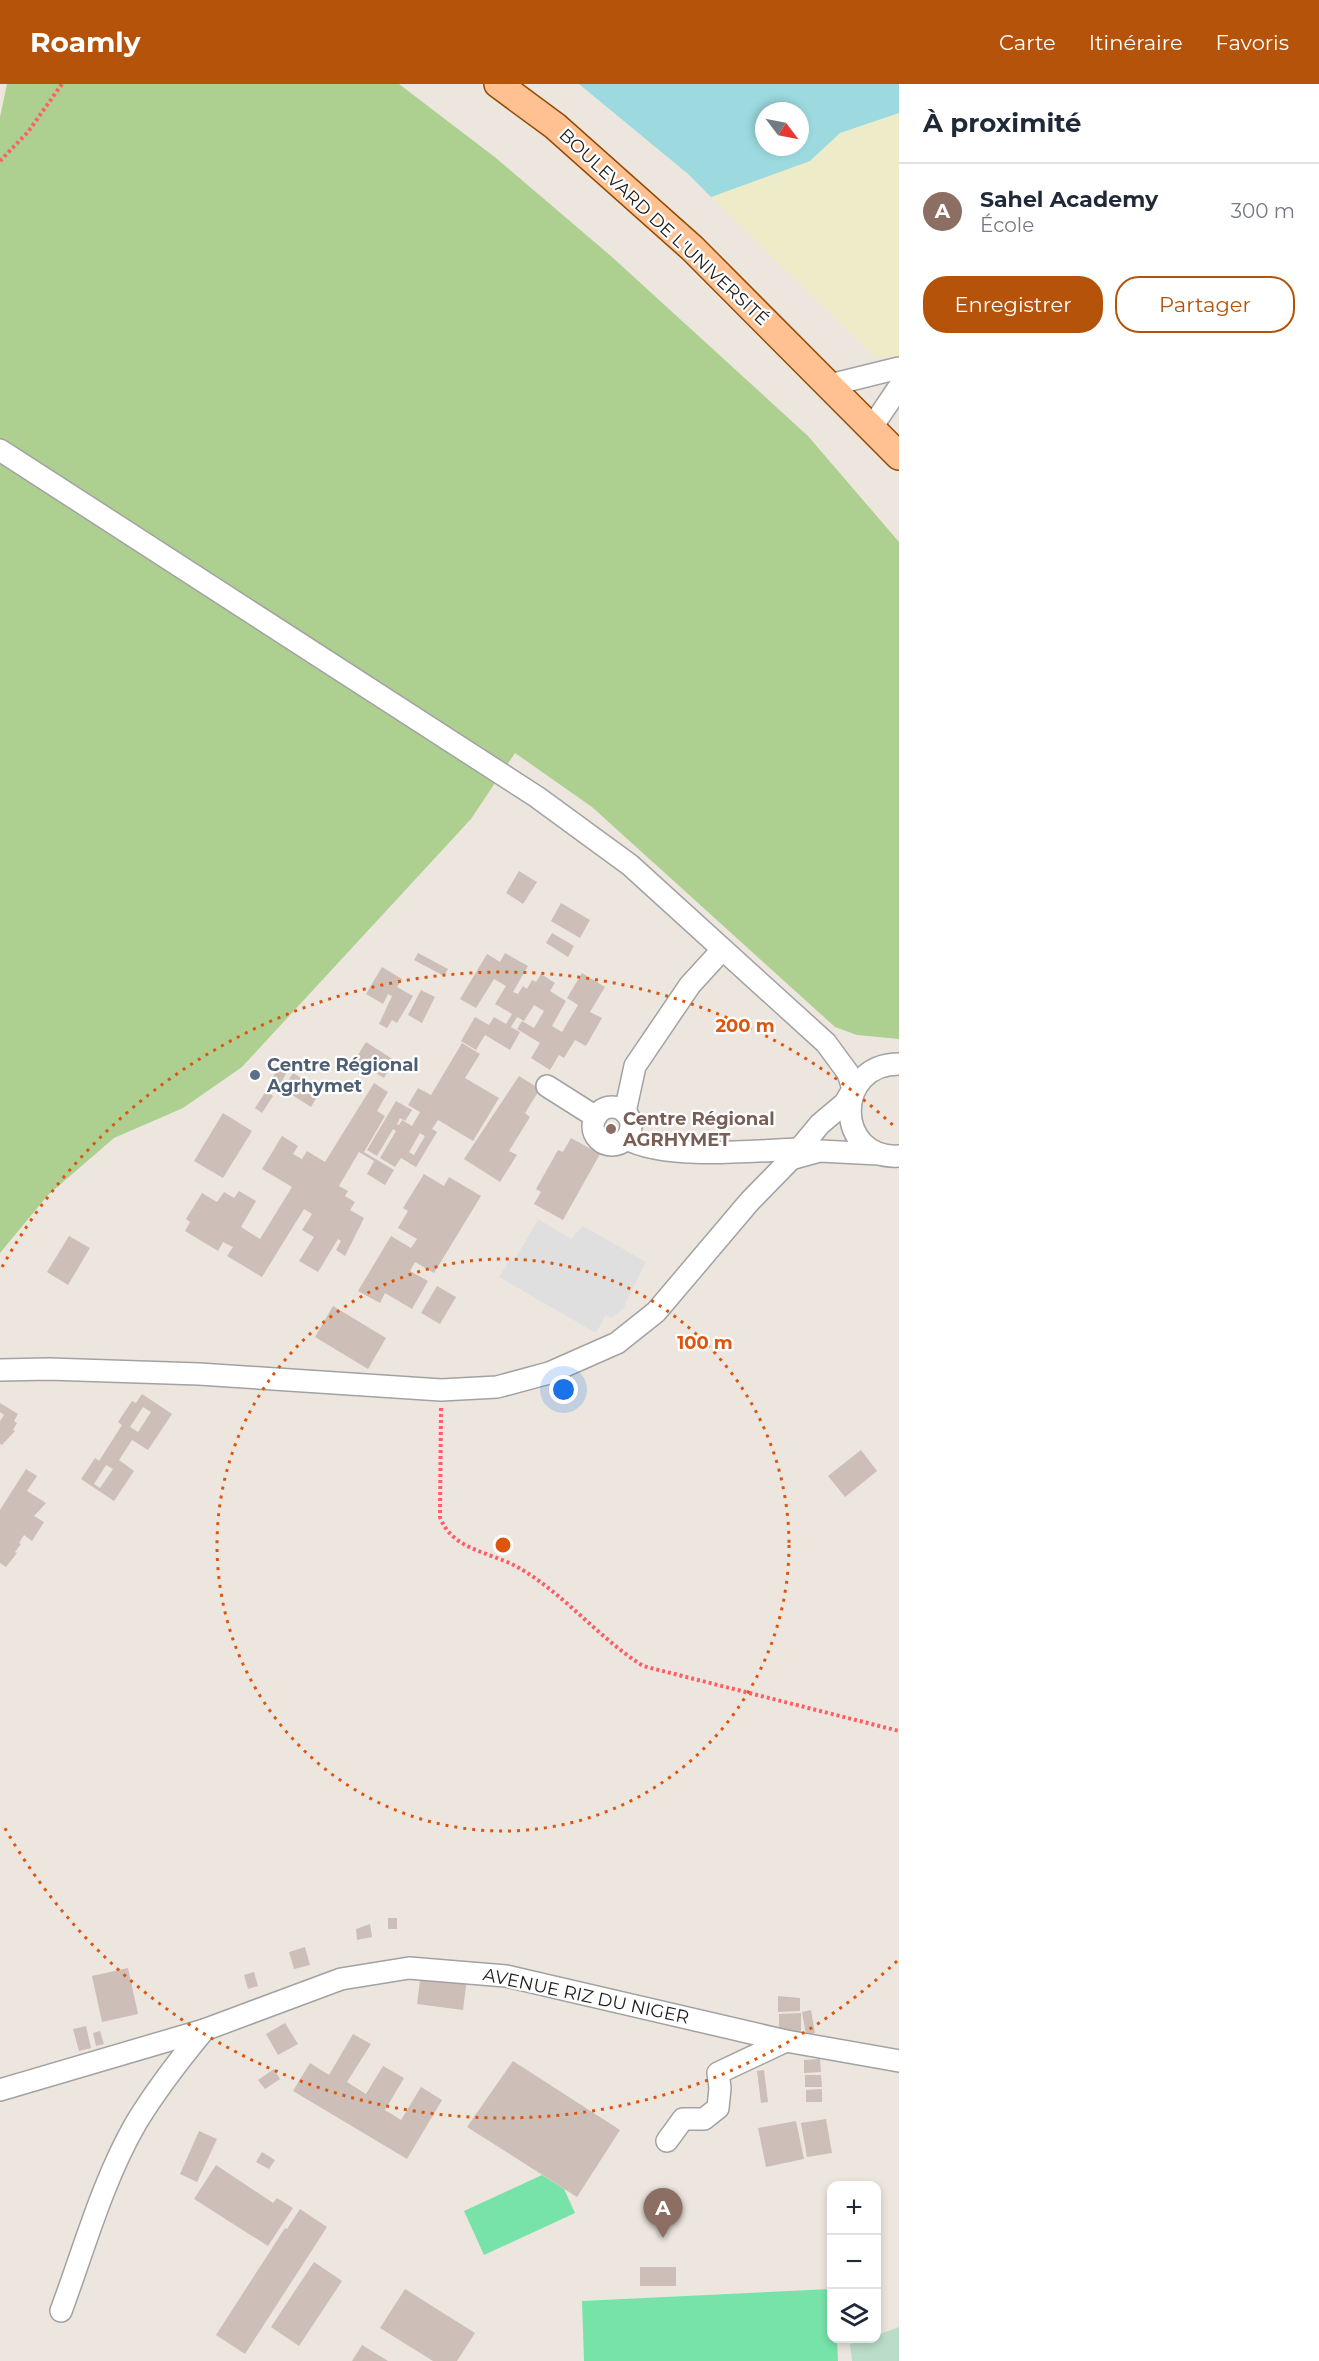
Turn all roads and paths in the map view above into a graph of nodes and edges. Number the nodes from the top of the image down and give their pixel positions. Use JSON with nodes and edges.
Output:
{"nodes":[{"id":1,"x":62,"y":84,"type":"edge"},
{"id":2,"x":498,"y":84,"type":"edge"},
{"id":3,"x":0,"y":161,"type":"edge"},
{"id":4,"x":899,"y":368,"type":"edge"},
{"id":5,"x":830,"y":385,"type":"junction"},
{"id":6,"x":899,"y":387,"type":"edge"},
{"id":7,"x":872,"y":427,"type":"junction"},
{"id":8,"x":0,"y":450,"type":"edge"},
{"id":9,"x":899,"y":456,"type":"edge"},
{"id":10,"x":722,"y":950,"type":"junction"},
{"id":11,"x":826,"y":1043,"type":"junction"},
{"id":12,"x":896,"y":1064,"type":"edge"},
{"id":13,"x":547,"y":1086,"type":"dead end"},
{"id":14,"x":852,"y":1093,"type":"junction"},
{"id":15,"x":625,"y":1112,"type":"junction"},
{"id":16,"x":596,"y":1117,"type":"junction"},
{"id":17,"x":627,"y":1139,"type":"junction"},
{"id":18,"x":794,"y":1154,"type":"junction"},
{"id":19,"x":894,"y":1158,"type":"edge"},
{"id":20,"x":0,"y":1370,"type":"edge"},
{"id":21,"x":441,"y":1390,"type":"junction"},
{"id":22,"x":899,"y":1731,"type":"edge"},
{"id":23,"x":204,"y":2030,"type":"junction"},
{"id":24,"x":786,"y":2041,"type":"junction"},
{"id":25,"x":899,"y":2061,"type":"edge"},
{"id":26,"x":0,"y":2090,"type":"edge"},
{"id":27,"x":667,"y":2141,"type":"dead end"},
{"id":28,"x":61,"y":2311,"type":"dead end"}],
"edges":[{"from":1,"to":3,"type":"path"},
{"from":2,"to":5,"type":"main road","name":"BOULEVARD DE L'UNIVERSITÉ"},
{"from":4,"to":5,"type":"street"},
{"from":5,"to":7,"type":"main road","name":"BOULEVARD DE L'UNIVERSITÉ"},
{"from":6,"to":7,"type":"street"},
{"from":7,"to":9,"type":"main road","name":"BOULEVARD DE L'UNIVERSITÉ"},
{"from":8,"to":10,"type":"street"},
{"from":10,"to":11,"type":"street"},
{"from":10,"to":15,"type":"street"},
{"from":11,"to":12,"type":"street"},
{"from":11,"to":14,"type":"street"},
{"from":12,"to":14,"type":"street"},
{"from":13,"to":16,"type":"street"},
{"from":14,"to":18,"type":"street"},
{"from":14,"to":19,"type":"street"},
{"from":15,"to":16,"type":"street"},
{"from":15,"to":17,"type":"street"},
{"from":16,"to":17,"type":"street"},
{"from":17,"to":18,"type":"street"},
{"from":18,"to":19,"type":"street"},
{"from":18,"to":21,"type":"street"},
{"from":20,"to":21,"type":"street"},
{"from":21,"to":22,"type":"path"},
{"from":23,"to":24,"type":"street","name":"AVENUE RIZ DU NIGER"},
{"from":23,"to":26,"type":"street","name":"AVENUE RIZ DU NIGER"},
{"from":23,"to":28,"type":"street"},
{"from":24,"to":25,"type":"street","name":"AVENUE RIZ DU NIGER"},
{"from":24,"to":27,"type":"street"}]}
